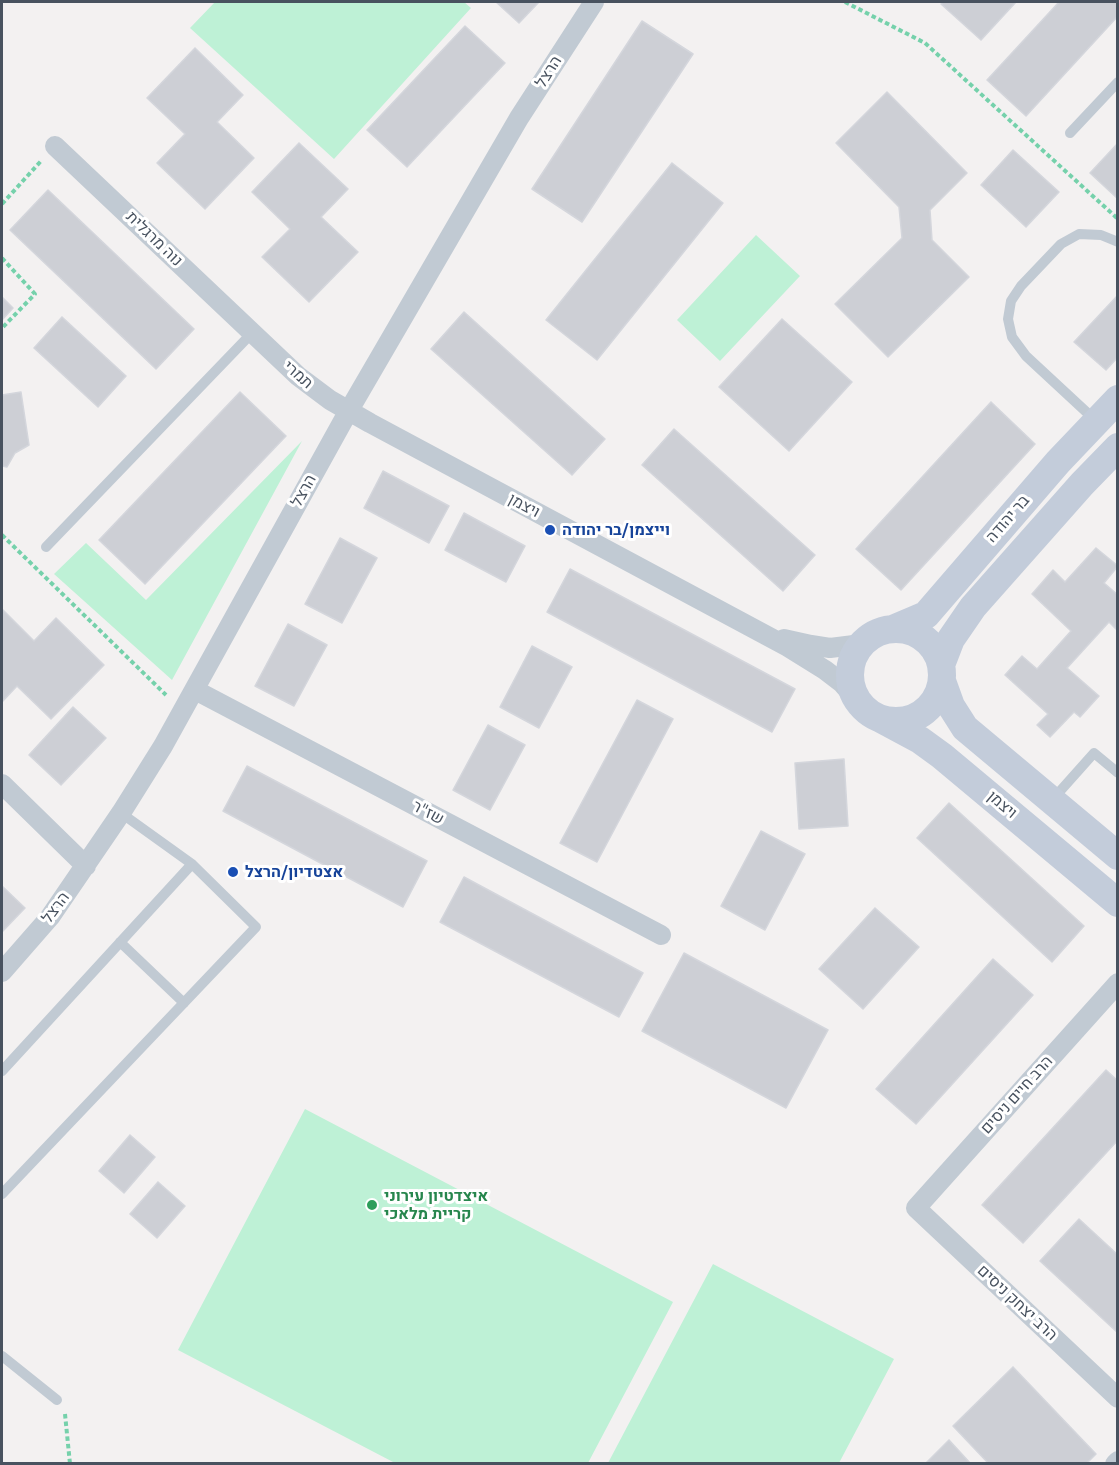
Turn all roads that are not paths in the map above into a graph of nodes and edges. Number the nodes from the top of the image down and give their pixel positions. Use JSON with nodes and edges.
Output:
{"nodes":[{"id":1,"x":594,"y":2,"type":"edge"},
{"id":2,"x":1118,"y":82,"type":"edge"},
{"id":3,"x":1070,"y":132,"type":"dead end"},
{"id":4,"x":55,"y":146,"type":"road end"},
{"id":5,"x":1118,"y":242,"type":"edge"},
{"id":6,"x":252,"y":333,"type":"junction"},
{"id":7,"x":1118,"y":399,"type":"edge"},
{"id":8,"x":348,"y":411,"type":"junction"},
{"id":9,"x":1096,"y":421,"type":"junction"},
{"id":10,"x":1118,"y":447,"type":"edge"},
{"id":11,"x":46,"y":547,"type":"dead end"},
{"id":12,"x":893,"y":629,"type":"junction"},
{"id":13,"x":764,"y":634,"type":"junction"},
{"id":14,"x":862,"y":644,"type":"junction"},
{"id":15,"x":941,"y":673,"type":"junction"},
{"id":16,"x":195,"y":690,"type":"junction"},
{"id":17,"x":872,"y":713,"type":"junction"},
{"id":18,"x":1118,"y":773,"type":"edge"},
{"id":19,"x":2,"y":784,"type":"edge"},
{"id":20,"x":1051,"y":800,"type":"junction"},
{"id":21,"x":121,"y":813,"type":"junction"},
{"id":22,"x":1118,"y":856,"type":"edge"},
{"id":23,"x":192,"y":864,"type":"junction"},
{"id":24,"x":86,"y":866,"type":"junction"},
{"id":25,"x":1118,"y":903,"type":"edge"},
{"id":26,"x":661,"y":935,"type":"dead end"},
{"id":27,"x":120,"y":942,"type":"junction"},
{"id":28,"x":2,"y":972,"type":"edge"},
{"id":29,"x":1118,"y":983,"type":"edge"},
{"id":30,"x":184,"y":1003,"type":"junction"},
{"id":31,"x":2,"y":1071,"type":"edge"},
{"id":32,"x":2,"y":1194,"type":"edge"},
{"id":33,"x":916,"y":1208,"type":"joint"},
{"id":34,"x":2,"y":1356,"type":"edge"},
{"id":35,"x":1118,"y":1398,"type":"edge"},
{"id":36,"x":57,"y":1400,"type":"road end"}],
"edges":[{"from":1,"to":8,"type":"street","name":"הרצל"},
{"from":2,"to":3,"type":"lane"},
{"from":4,"to":6,"type":"street","name":"נוה מרגלית"},
{"from":5,"to":9,"type":"lane"},
{"from":6,"to":8,"type":"street","name":"תמרי"},
{"from":6,"to":11,"type":"lane"},
{"from":7,"to":9,"type":"street","name":"בר יהודה"},
{"from":8,"to":13,"type":"street","name":"ויצמן"},
{"from":8,"to":16,"type":"street","name":"הרצל"},
{"from":9,"to":12,"type":"street","name":"בר יהודה"},
{"from":10,"to":15,"type":"street","name":"בר יהודה"},
{"from":12,"to":14,"type":"street"},
{"from":12,"to":15,"type":"street"},
{"from":13,"to":14,"type":"street","name":"ויצמן"},
{"from":13,"to":17,"type":"street","name":"ויצמן"},
{"from":14,"to":17,"type":"street"},
{"from":15,"to":17,"type":"street"},
{"from":15,"to":20,"type":"street"},
{"from":16,"to":21,"type":"street","name":"הרצל"},
{"from":16,"to":26,"type":"street","name":"שז\"ר"},
{"from":17,"to":25,"type":"street","name":"ויצמן"},
{"from":18,"to":20,"type":"lane"},
{"from":19,"to":24,"type":"street"},
{"from":20,"to":22,"type":"street"},
{"from":21,"to":23,"type":"lane"},
{"from":21,"to":24,"type":"street","name":"הרצל"},
{"from":23,"to":27,"type":"lane"},
{"from":23,"to":30,"type":"lane"},
{"from":24,"to":28,"type":"street","name":"הרצל"},
{"from":27,"to":30,"type":"lane"},
{"from":27,"to":31,"type":"lane"},
{"from":29,"to":33,"type":"street","name":"הרב חיים ניסים"},
{"from":30,"to":32,"type":"lane"},
{"from":33,"to":35,"type":"street","name":"הרב יצחק ניסים"},
{"from":34,"to":36,"type":"lane"}]}
